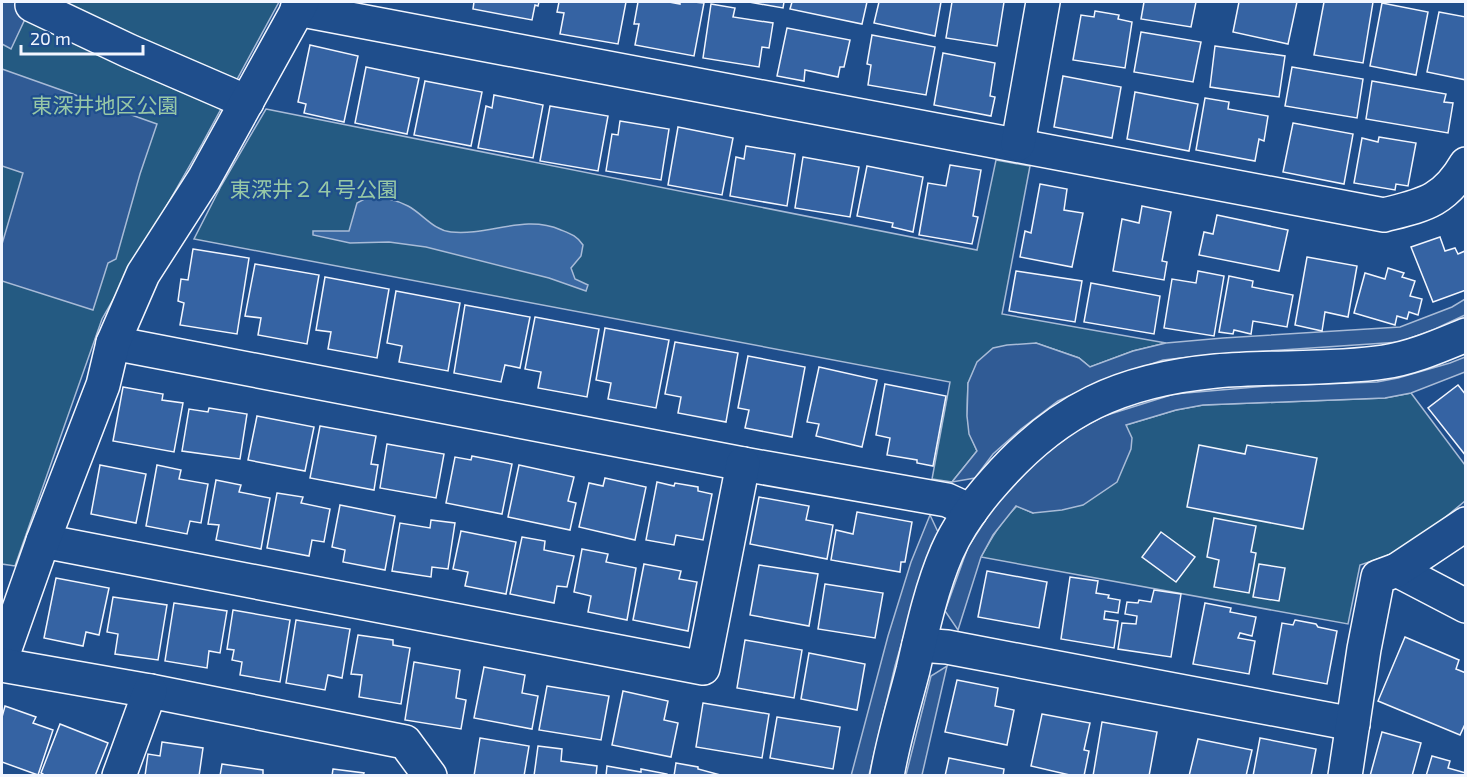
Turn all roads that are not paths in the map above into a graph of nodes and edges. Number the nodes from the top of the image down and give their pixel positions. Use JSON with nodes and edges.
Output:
{"nodes":[{"id":1,"x":1043,"y":2,"type":"edge"},
{"id":2,"x":32,"y":5,"type":"dead end"},
{"id":3,"x":300,"y":5,"type":"edge"},
{"id":4,"x":247,"y":102,"type":"junction"},
{"id":5,"x":1018,"y":144,"type":"junction"},
{"id":6,"x":1466,"y":164,"type":"edge"},
{"id":7,"x":1466,"y":334,"type":"edge"},
{"id":8,"x":113,"y":343,"type":"junction"},
{"id":9,"x":743,"y":464,"type":"junction"},
{"id":10,"x":971,"y":512,"type":"junction"},
{"id":11,"x":1466,"y":524,"type":"edge"},
{"id":12,"x":43,"y":541,"type":"junction"},
{"id":13,"x":1397,"y":570,"type":"junction"},
{"id":14,"x":1466,"y":606,"type":"edge"},
{"id":15,"x":919,"y":645,"type":"junction"},
{"id":16,"x":2,"y":657,"type":"edge"},
{"id":17,"x":2,"y":665,"type":"edge"},
{"id":18,"x":150,"y":691,"type":"junction"},
{"id":19,"x":1353,"y":724,"type":"junction"},
{"id":20,"x":119,"y":776,"type":"edge"},
{"id":21,"x":430,"y":776,"type":"edge"},
{"id":22,"x":887,"y":776,"type":"edge"},
{"id":23,"x":1345,"y":776,"type":"edge"}],
"edges":[{"from":1,"to":5,"type":"street"},
{"from":2,"to":4,"type":"street"},
{"from":3,"to":4,"type":"street"},
{"from":3,"to":5,"type":"street"},
{"from":4,"to":8,"type":"street"},
{"from":5,"to":6,"type":"street"},
{"from":7,"to":10,"type":"street"},
{"from":8,"to":9,"type":"street"},
{"from":8,"to":12,"type":"street"},
{"from":9,"to":10,"type":"street"},
{"from":9,"to":12,"type":"street"},
{"from":10,"to":15,"type":"street"},
{"from":11,"to":13,"type":"street"},
{"from":12,"to":16,"type":"street"},
{"from":13,"to":14,"type":"street"},
{"from":13,"to":19,"type":"street"},
{"from":15,"to":19,"type":"street"},
{"from":15,"to":22,"type":"street"},
{"from":17,"to":18,"type":"street"},
{"from":18,"to":20,"type":"street"},
{"from":18,"to":21,"type":"street"},
{"from":19,"to":23,"type":"street"}]}
